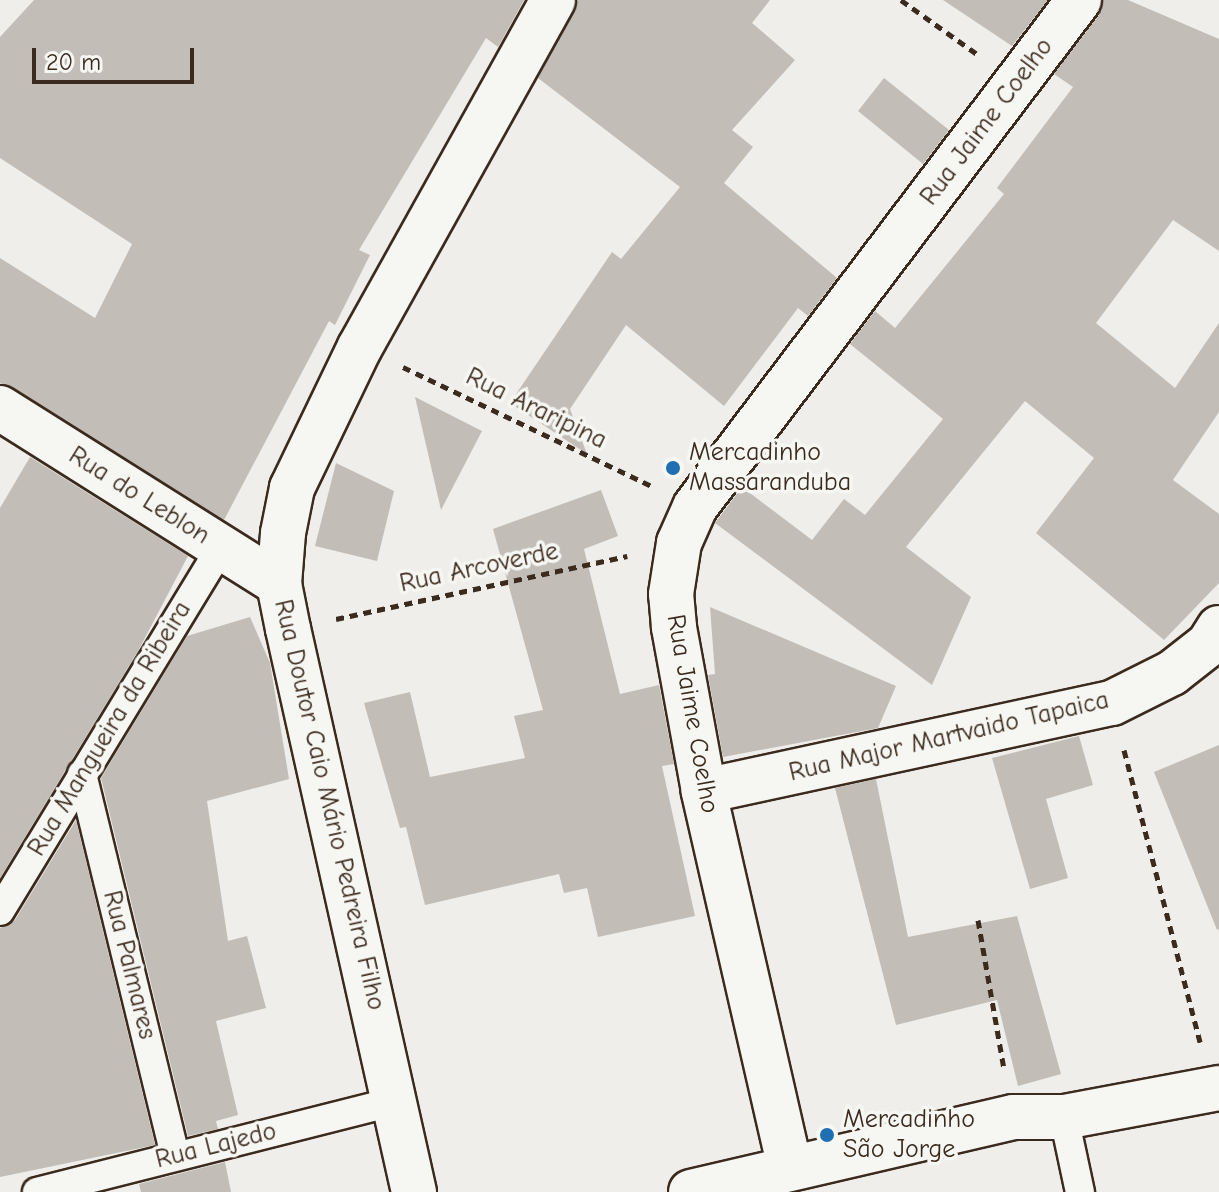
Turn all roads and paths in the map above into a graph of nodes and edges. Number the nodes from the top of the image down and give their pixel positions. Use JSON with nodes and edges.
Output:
{"nodes":[{"id":1,"x":553,"y":0,"type":"edge"},
{"id":2,"x":901,"y":0,"type":"edge"},
{"id":3,"x":1079,"y":0,"type":"edge"},
{"id":4,"x":1017,"y":82,"type":"junction"},
{"id":5,"x":360,"y":347,"type":"junction"},
{"id":6,"x":0,"y":408,"type":"edge"},
{"id":7,"x":687,"y":525,"type":"junction"},
{"id":8,"x":221,"y":548,"type":"junction"},
{"id":9,"x":279,"y":584,"type":"junction"},
{"id":10,"x":1219,"y":628,"type":"edge"},
{"id":11,"x":288,"y":629,"type":"junction"},
{"id":12,"x":1112,"y":703,"type":"junction"},
{"id":13,"x":82,"y":774,"type":"junction"},
{"id":14,"x":704,"y":791,"type":"junction"},
{"id":15,"x":0,"y":911,"type":"edge"},
{"id":16,"x":978,"y":920,"type":"dead end"},
{"id":17,"x":1215,"y":1089,"type":"edge"},
{"id":18,"x":396,"y":1101,"type":"junction"},
{"id":19,"x":1013,"y":1117,"type":"junction"},
{"id":20,"x":1064,"y":1117,"type":"junction"},
{"id":21,"x":175,"y":1156,"type":"junction"},
{"id":22,"x":793,"y":1180,"type":"edge"},
{"id":23,"x":37,"y":1192,"type":"edge"},
{"id":24,"x":414,"y":1192,"type":"edge"},
{"id":25,"x":691,"y":1192,"type":"edge"},
{"id":26,"x":1080,"y":1192,"type":"edge"}],
"edges":[{"from":1,"to":5,"type":"street","name":"Rua Doutor Caio Mário Pedreira Filho"},
{"from":2,"to":4,"type":"path"},
{"from":3,"to":4,"type":"street","name":"Rua Jaime Coelho"},
{"from":4,"to":7,"type":"street","name":"Rua Jaime Coelho"},
{"from":5,"to":7,"type":"path","name":"Rua Araripina"},
{"from":5,"to":9,"type":"street","name":"Rua Doutor Caio Mário Pedreira Filho"},
{"from":6,"to":8,"type":"street","name":"Rua do Leblon"},
{"from":7,"to":11,"type":"path","name":"Rua Arcoverde"},
{"from":7,"to":14,"type":"street","name":"Rua Jaime Coelho"},
{"from":8,"to":9,"type":"street","name":"Rua do Leblon"},
{"from":8,"to":13,"type":"lane","name":"Rua Mangueira da Ribeira"},
{"from":9,"to":11,"type":"street","name":"Rua Doutor Caio Mário Pedreira Filho"},
{"from":10,"to":12,"type":"street","name":"Rua Major Martvaido Tapaica"},
{"from":11,"to":18,"type":"street","name":"Rua Doutor Caio Mário Pedreira Filho"},
{"from":12,"to":14,"type":"street","name":"Rua Major Martvaido Tapaica"},
{"from":12,"to":17,"type":"path"},
{"from":13,"to":15,"type":"lane","name":"Rua Mangueira da Ribeira"},
{"from":13,"to":21,"type":"lane","name":"Rua Palmares"},
{"from":14,"to":22,"type":"street","name":"Rua Jaime Coelho"},
{"from":16,"to":19,"type":"path"},
{"from":17,"to":20,"type":"street"},
{"from":18,"to":21,"type":"lane","name":"Rua Lajedo"},
{"from":18,"to":24,"type":"street","name":"Rua Doutor Caio Mário Pedreira Filho"},
{"from":19,"to":20,"type":"street"},
{"from":19,"to":22,"type":"street"},
{"from":20,"to":26,"type":"lane"},
{"from":21,"to":23,"type":"lane","name":"Rua Lajedo"},
{"from":22,"to":25,"type":"street"}]}
